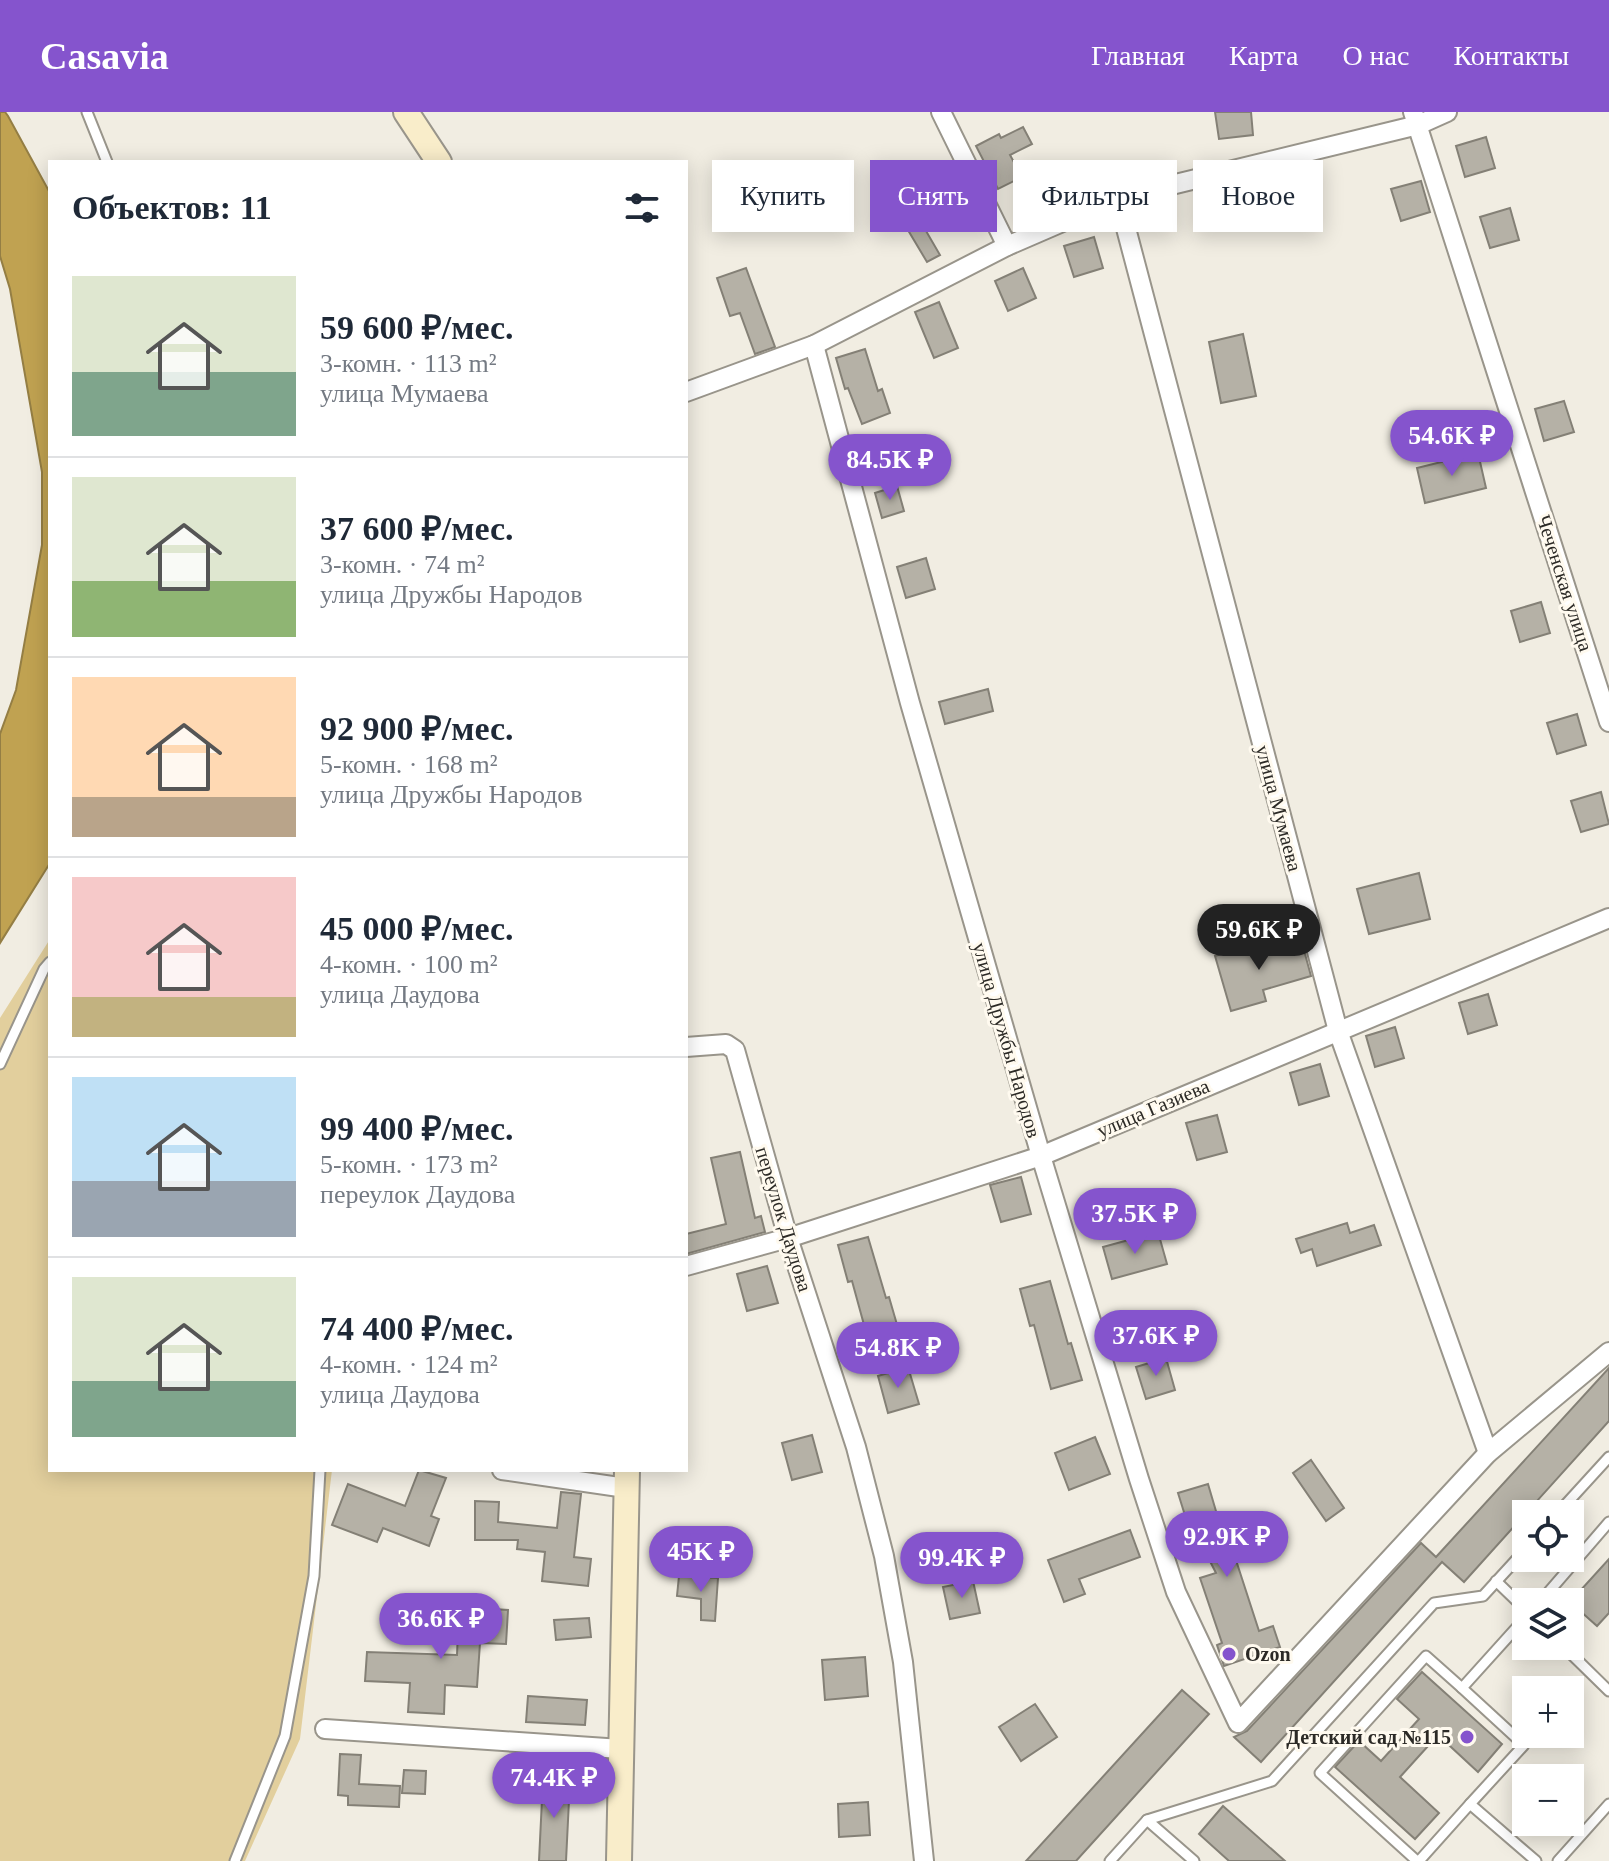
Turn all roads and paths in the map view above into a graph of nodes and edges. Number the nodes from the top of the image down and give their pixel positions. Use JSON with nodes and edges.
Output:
{"nodes":[{"id":1,"x":87,"y":112,"type":"edge"},
{"id":2,"x":406,"y":112,"type":"edge"},
{"id":3,"x":941,"y":112,"type":"edge"},
{"id":4,"x":1447,"y":112,"type":"edge"},
{"id":5,"x":1415,"y":118,"type":"edge"},
{"id":6,"x":106,"y":160,"type":"edge"},
{"id":7,"x":438,"y":160,"type":"edge"},
{"id":8,"x":1177,"y":182,"type":"edge"},
{"id":9,"x":1039,"y":232,"type":"edge"},
{"id":10,"x":1127,"y":232,"type":"edge"},
{"id":11,"x":1007,"y":246,"type":"junction"},
{"id":12,"x":814,"y":345,"type":"junction"},
{"id":13,"x":688,"y":391,"type":"edge"},
{"id":14,"x":1609,"y":722,"type":"edge"},
{"id":15,"x":1609,"y":918,"type":"edge"},
{"id":16,"x":48,"y":964,"type":"edge"},
{"id":17,"x":1338,"y":1031,"type":"junction"},
{"id":18,"x":688,"y":1047,"type":"edge"},
{"id":19,"x":0,"y":1064,"type":"edge"},
{"id":20,"x":1041,"y":1156,"type":"junction"},
{"id":21,"x":788,"y":1238,"type":"junction"},
{"id":22,"x":688,"y":1265,"type":"edge"},
{"id":23,"x":1609,"y":1352,"type":"edge"},
{"id":24,"x":1488,"y":1453,"type":"junction"},
{"id":25,"x":1609,"y":1457,"type":"edge"},
{"id":26,"x":320,"y":1472,"type":"edge"},
{"id":27,"x":530,"y":1472,"type":"edge"},
{"id":28,"x":627,"y":1479,"type":"edge"},
{"id":29,"x":1570,"y":1500,"type":"edge"},
{"id":30,"x":1609,"y":1522,"type":"edge"},
{"id":31,"x":1512,"y":1564,"type":"edge"},
{"id":32,"x":1496,"y":1581,"type":"junction"},
{"id":33,"x":1552,"y":1588,"type":"edge"},
{"id":34,"x":1512,"y":1596,"type":"edge"},
{"id":35,"x":1512,"y":1633,"type":"edge"},
{"id":36,"x":1577,"y":1660,"type":"edge"},
{"id":37,"x":1462,"y":1688,"type":"junction"},
{"id":38,"x":1609,"y":1691,"type":"edge"},
{"id":39,"x":325,"y":1729,"type":"dead end"},
{"id":40,"x":621,"y":1749,"type":"junction"},
{"id":41,"x":1470,"y":1804,"type":"junction"},
{"id":42,"x":1609,"y":1804,"type":"edge"},
{"id":43,"x":1147,"y":1820,"type":"junction"},
{"id":44,"x":235,"y":1861,"type":"edge"},
{"id":45,"x":619,"y":1861,"type":"edge"},
{"id":46,"x":924,"y":1861,"type":"edge"},
{"id":47,"x":1110,"y":1861,"type":"edge"},
{"id":48,"x":1194,"y":1861,"type":"edge"},
{"id":49,"x":1418,"y":1861,"type":"edge"},
{"id":50,"x":1536,"y":1861,"type":"edge"},
{"id":51,"x":1558,"y":1861,"type":"edge"}],
"edges":[{"from":1,"to":6,"type":"lane"},
{"from":2,"to":7,"type":"street"},
{"from":3,"to":11,"type":"street"},
{"from":4,"to":5,"type":"street"},
{"from":5,"to":8,"type":"street"},
{"from":5,"to":14,"type":"street","name":"Чеченская улица"},
{"from":9,"to":11,"type":"street"},
{"from":10,"to":17,"type":"street","name":"улица Мумаева"},
{"from":11,"to":12,"type":"street"},
{"from":12,"to":13,"type":"street"},
{"from":12,"to":20,"type":"street","name":"улица Дружбы Народов"},
{"from":15,"to":17,"type":"street","name":"улица Газиева"},
{"from":16,"to":19,"type":"lane"},
{"from":17,"to":20,"type":"street","name":"улица Газиева"},
{"from":17,"to":24,"type":"street","name":"улица Мумаева"},
{"from":18,"to":21,"type":"street","name":"переулок Даудова"},
{"from":20,"to":21,"type":"street","name":"улица Газиева"},
{"from":20,"to":24,"type":"street","name":"улица Дружбы Народов"},
{"from":21,"to":22,"type":"street","name":"улица Газиева"},
{"from":21,"to":46,"type":"street","name":"переулок Даудова"},
{"from":23,"to":24,"type":"street"},
{"from":25,"to":29,"type":"lane"},
{"from":26,"to":44,"type":"lane"},
{"from":27,"to":28,"type":"street"},
{"from":28,"to":40,"type":"street"},
{"from":30,"to":33,"type":"lane"},
{"from":31,"to":32,"type":"lane"},
{"from":32,"to":34,"type":"lane"},
{"from":32,"to":43,"type":"lane"},
{"from":35,"to":37,"type":"lane"},
{"from":36,"to":38,"type":"lane"},
{"from":37,"to":41,"type":"lane"},
{"from":37,"to":49,"type":"lane"},
{"from":39,"to":40,"type":"street"},
{"from":40,"to":45,"type":"street"},
{"from":41,"to":49,"type":"lane"},
{"from":41,"to":50,"type":"lane"},
{"from":42,"to":51,"type":"lane"},
{"from":43,"to":47,"type":"lane"},
{"from":43,"to":48,"type":"lane"}]}
